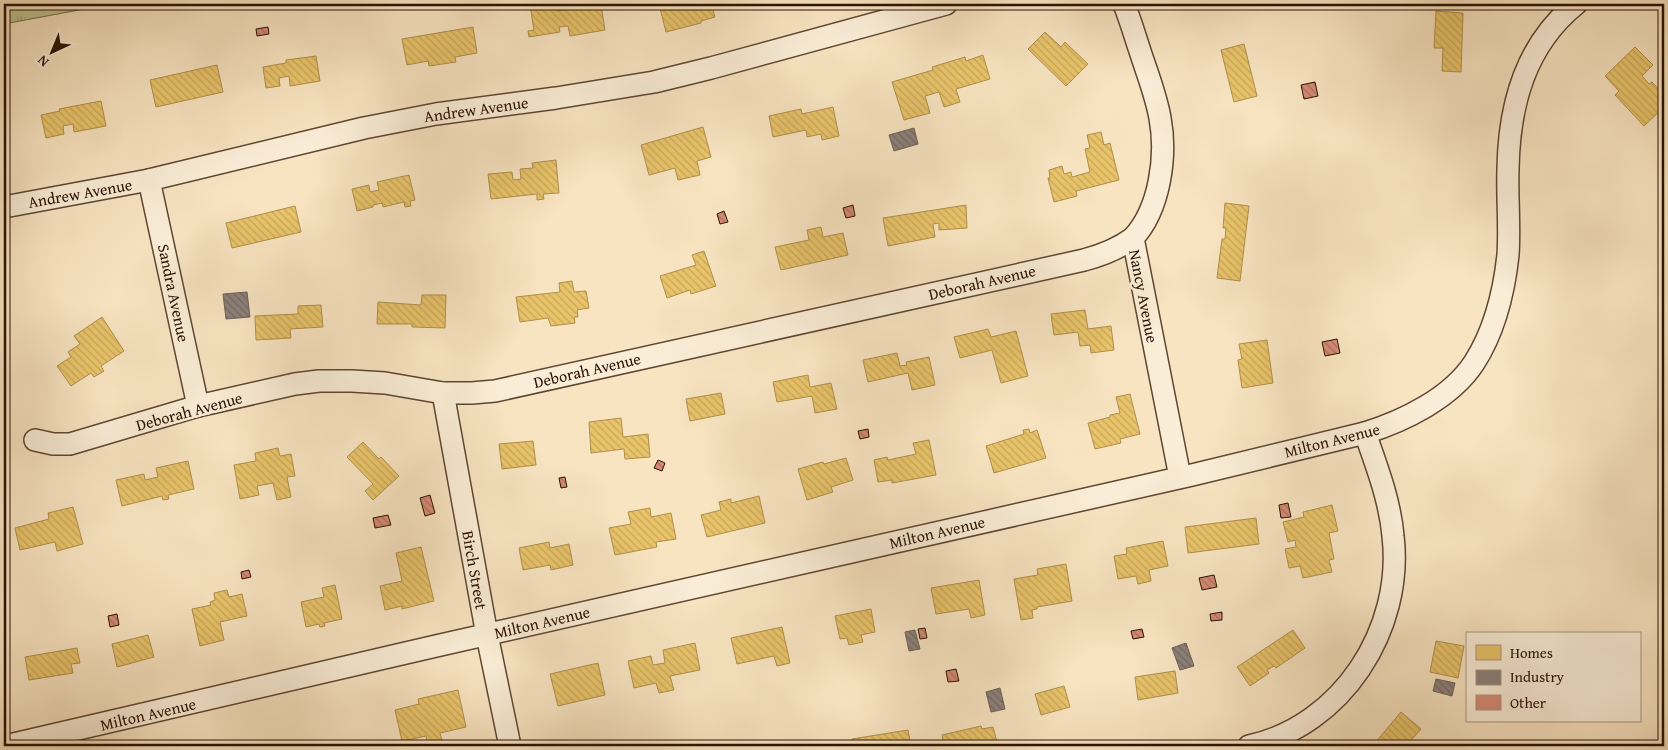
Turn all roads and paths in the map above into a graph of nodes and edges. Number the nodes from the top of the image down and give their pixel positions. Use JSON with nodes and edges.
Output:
{"nodes":[{"id":1,"x":946,"y":4,"type":"edge"},
{"id":2,"x":1124,"y":4,"type":"edge"},
{"id":3,"x":1576,"y":4,"type":"edge"},
{"id":4,"x":149,"y":180,"type":"junction"},
{"id":5,"x":4,"y":207,"type":"edge"},
{"id":6,"x":1133,"y":238,"type":"junction"},
{"id":7,"x":444,"y":393,"type":"junction"},
{"id":8,"x":198,"y":406,"type":"junction"},
{"id":9,"x":1365,"y":433,"type":"junction"},
{"id":10,"x":35,"y":440,"type":"dead end"},
{"id":11,"x":1180,"y":478,"type":"junction"},
{"id":12,"x":486,"y":635,"type":"junction"},
{"id":13,"x":5,"y":746,"type":"edge"},
{"id":14,"x":510,"y":746,"type":"edge"},
{"id":15,"x":1249,"y":746,"type":"edge"}],
"edges":[{"from":1,"to":4,"type":"street","name":"Andrew Avenue"},
{"from":2,"to":6,"type":"street","name":"Nancy Avenue"},
{"from":3,"to":9,"type":"street","name":"Milton Avenue"},
{"from":4,"to":5,"type":"street","name":"Andrew Avenue"},
{"from":4,"to":8,"type":"street","name":"Sandra Avenue"},
{"from":6,"to":7,"type":"street","name":"Deborah Avenue"},
{"from":6,"to":11,"type":"street","name":"Nancy Avenue"},
{"from":7,"to":8,"type":"street","name":"Deborah Avenue"},
{"from":7,"to":12,"type":"street","name":"Birch Street"},
{"from":8,"to":10,"type":"street","name":"Deborah Avenue"},
{"from":9,"to":11,"type":"street","name":"Milton Avenue"},
{"from":9,"to":15,"type":"street"},
{"from":11,"to":12,"type":"street","name":"Milton Avenue"},
{"from":12,"to":13,"type":"street","name":"Milton Avenue"},
{"from":12,"to":14,"type":"street","name":"Birch Street"}]}
